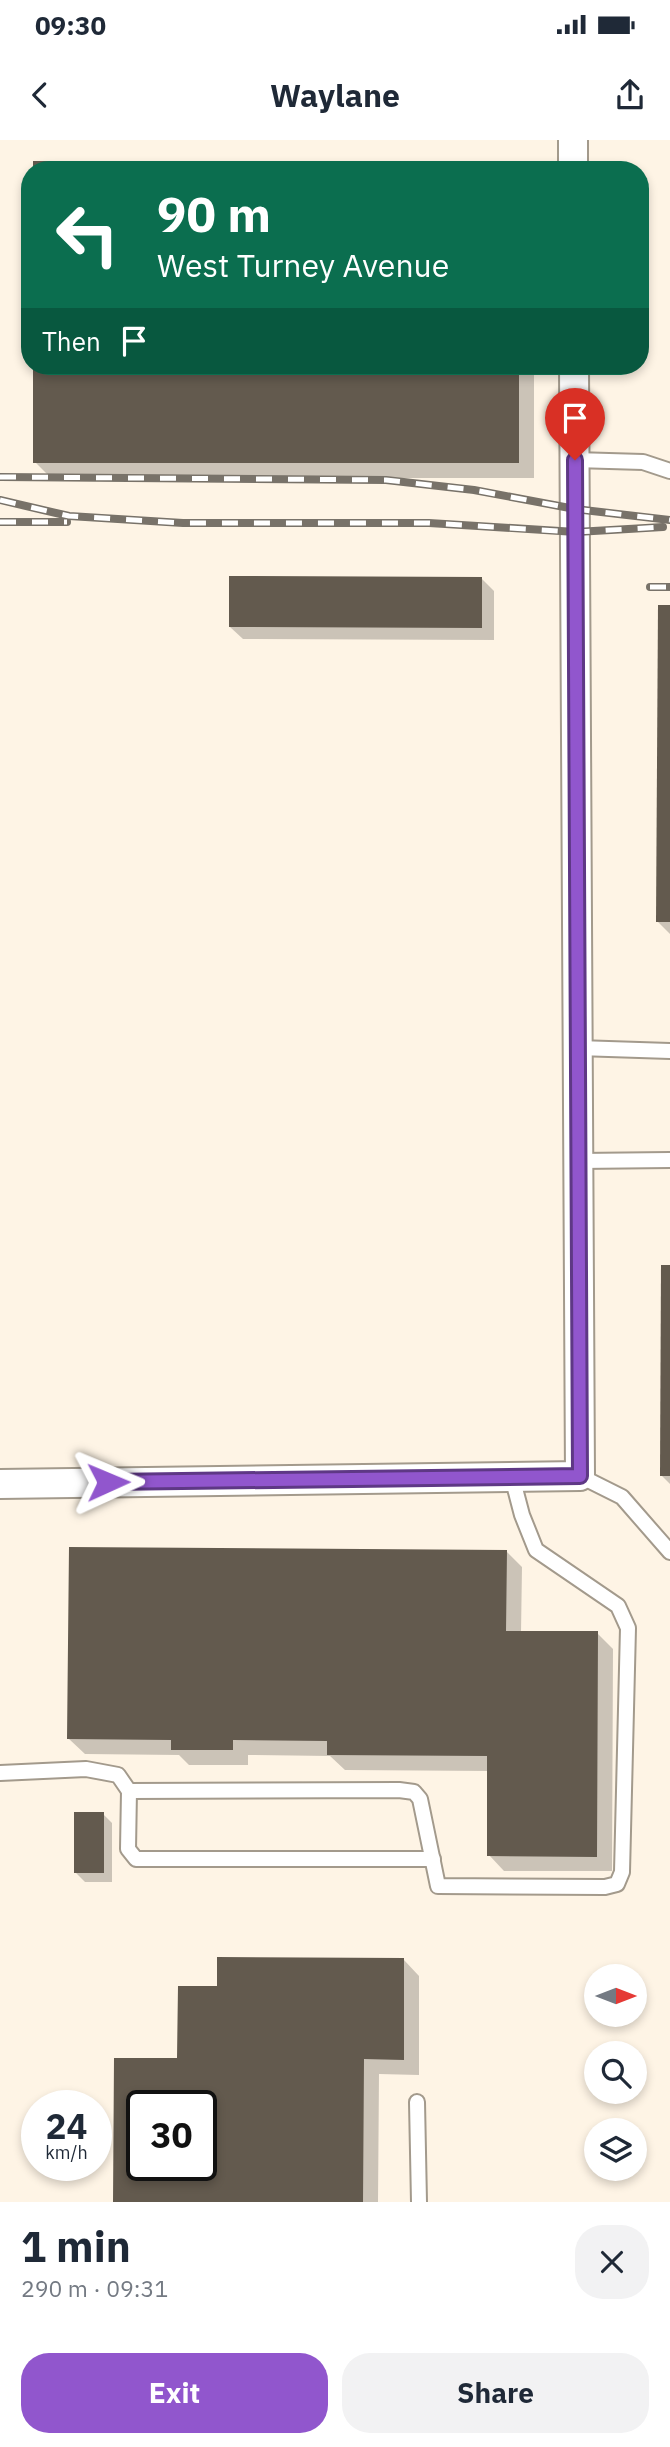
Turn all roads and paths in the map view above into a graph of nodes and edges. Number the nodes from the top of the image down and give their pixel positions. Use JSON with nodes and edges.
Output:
{"nodes":[{"id":1,"x":573,"y":140,"type":"edge"},
{"id":2,"x":573,"y":161,"type":"edge"},
{"id":3,"x":574,"y":375,"type":"edge"},
{"id":4,"x":575,"y":460,"type":"junction"},
{"id":5,"x":670,"y":471,"type":"edge"},
{"id":6,"x":578,"y":1048,"type":"junction"},
{"id":7,"x":670,"y":1051,"type":"edge"},
{"id":8,"x":670,"y":1160,"type":"edge"},
{"id":9,"x":579,"y":1161,"type":"junction"},
{"id":10,"x":580,"y":1476,"type":"junction"},
{"id":11,"x":512,"y":1477,"type":"junction"},
{"id":12,"x":0,"y":1483,"type":"edge"},
{"id":13,"x":670,"y":1552,"type":"edge"},
{"id":14,"x":0,"y":1773,"type":"edge"},
{"id":15,"x":129,"y":1791,"type":"junction"},
{"id":16,"x":433,"y":1859,"type":"junction"},
{"id":17,"x":416,"y":2102,"type":"dead end"},
{"id":18,"x":419,"y":2202,"type":"edge"}],
"edges":[{"from":1,"to":2,"type":"street"},
{"from":3,"to":4,"type":"street"},
{"from":4,"to":5,"type":"lane"},
{"from":4,"to":6,"type":"street"},
{"from":6,"to":7,"type":"lane"},
{"from":6,"to":9,"type":"street"},
{"from":8,"to":9,"type":"lane"},
{"from":9,"to":10,"type":"street"},
{"from":10,"to":11,"type":"street"},
{"from":10,"to":13,"type":"lane"},
{"from":11,"to":12,"type":"street"},
{"from":11,"to":16,"type":"lane"},
{"from":14,"to":15,"type":"lane"},
{"from":15,"to":16,"type":"lane"},
{"from":15,"to":16,"type":"lane"},
{"from":17,"to":18,"type":"lane"}]}
